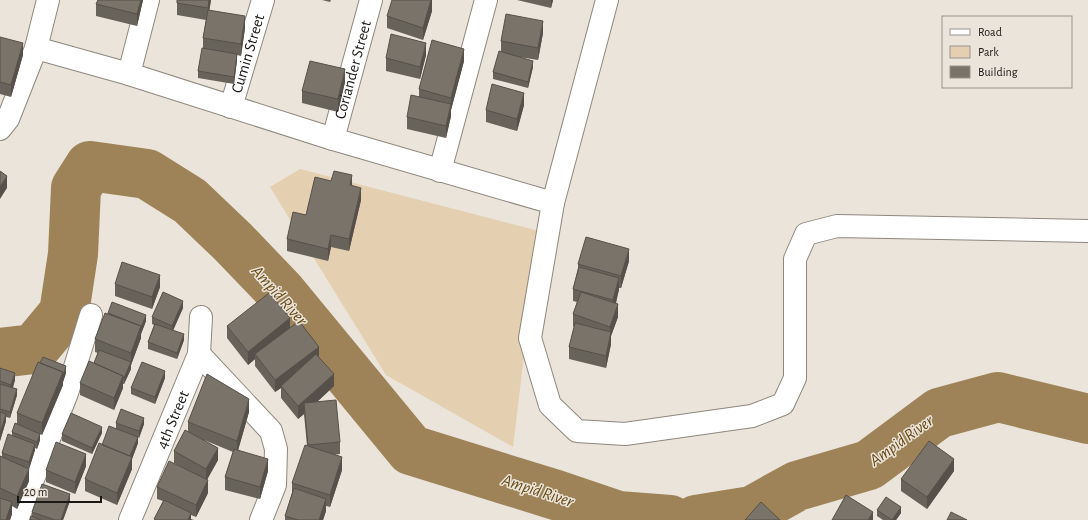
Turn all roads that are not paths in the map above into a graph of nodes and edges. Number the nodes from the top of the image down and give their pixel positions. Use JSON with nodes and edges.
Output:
{"nodes":[{"id":1,"x":48,"y":0,"type":"edge"},
{"id":2,"x":148,"y":0,"type":"edge"},
{"id":3,"x":263,"y":0,"type":"edge"},
{"id":4,"x":371,"y":0,"type":"edge"},
{"id":5,"x":486,"y":0,"type":"edge"},
{"id":6,"x":607,"y":0,"type":"edge"},
{"id":7,"x":36,"y":48,"type":"junction"},
{"id":8,"x":129,"y":74,"type":"junction"},
{"id":9,"x":231,"y":107,"type":"junction"},
{"id":10,"x":0,"y":129,"type":"edge"},
{"id":11,"x":332,"y":139,"type":"junction"},
{"id":12,"x":440,"y":171,"type":"junction"},
{"id":13,"x":552,"y":203,"type":"junction"},
{"id":14,"x":1088,"y":231,"type":"edge"},
{"id":15,"x":92,"y":315,"type":"dead end"},
{"id":16,"x":201,"y":317,"type":"dead end"},
{"id":17,"x":199,"y":354,"type":"junction"},
{"id":18,"x":14,"y":470,"type":"edge"},
{"id":19,"x":34,"y":477,"type":"junction"},
{"id":20,"x":16,"y":520,"type":"edge"},
{"id":21,"x":130,"y":520,"type":"edge"},
{"id":22,"x":261,"y":520,"type":"edge"}],
"edges":[{"from":1,"to":7,"type":"street"},
{"from":2,"to":8,"type":"street"},
{"from":3,"to":9,"type":"street","name":"Cumin Street"},
{"from":4,"to":11,"type":"street","name":"Coriander Street"},
{"from":5,"to":12,"type":"street"},
{"from":6,"to":13,"type":"street"},
{"from":7,"to":8,"type":"street"},
{"from":7,"to":10,"type":"street"},
{"from":8,"to":9,"type":"street"},
{"from":9,"to":11,"type":"street"},
{"from":11,"to":12,"type":"street"},
{"from":12,"to":13,"type":"street"},
{"from":13,"to":14,"type":"street"},
{"from":15,"to":19,"type":"street"},
{"from":16,"to":17,"type":"street","name":"4th Street"},
{"from":17,"to":21,"type":"street","name":"4th Street"},
{"from":17,"to":22,"type":"street"},
{"from":18,"to":19,"type":"street"},
{"from":19,"to":20,"type":"street"}]}
